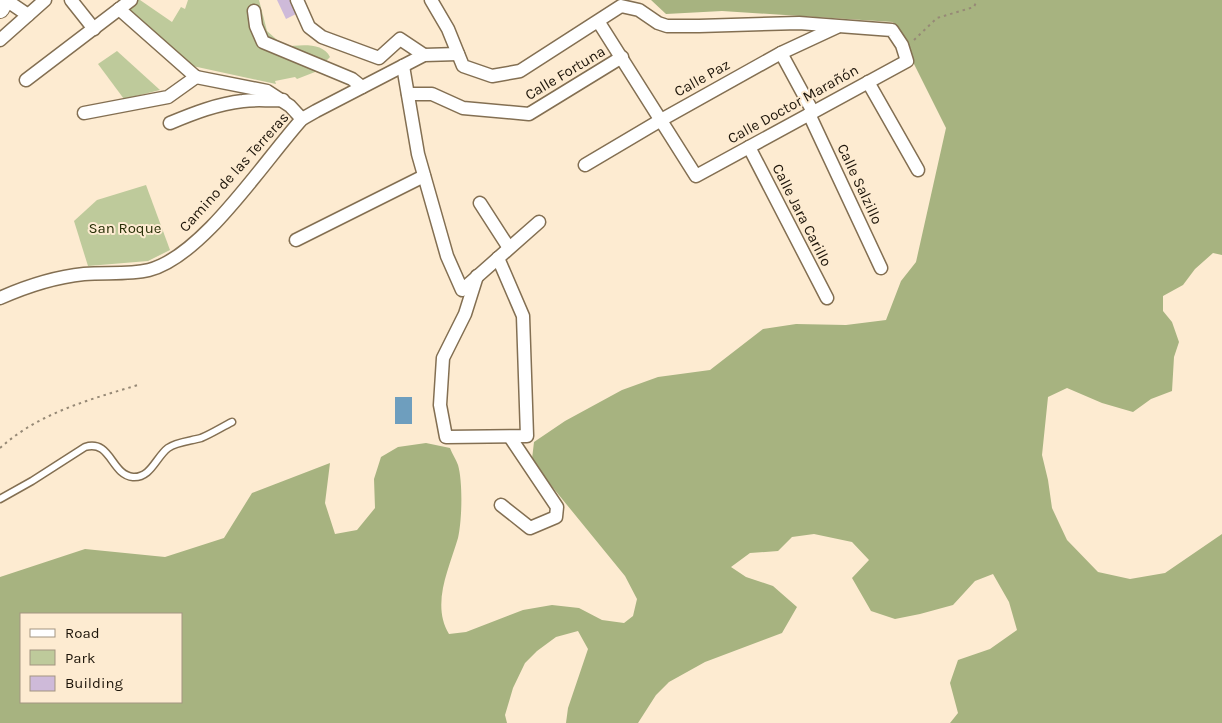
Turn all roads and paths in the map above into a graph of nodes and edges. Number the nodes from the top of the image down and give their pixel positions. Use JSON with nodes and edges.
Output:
{"nodes":[{"id":1,"x":6,"y":0,"type":"edge"},
{"id":2,"x":45,"y":0,"type":"edge"},
{"id":3,"x":71,"y":0,"type":"edge"},
{"id":4,"x":130,"y":0,"type":"edge"},
{"id":5,"x":296,"y":0,"type":"edge"},
{"id":6,"x":431,"y":0,"type":"edge"},
{"id":7,"x":977,"y":0,"type":"edge"},
{"id":8,"x":0,"y":9,"type":"edge"},
{"id":9,"x":119,"y":9,"type":"junction"},
{"id":10,"x":254,"y":11,"type":"dead end"},
{"id":11,"x":28,"y":15,"type":"junction"},
{"id":12,"x":598,"y":21,"type":"junction"},
{"id":13,"x":839,"y":26,"type":"junction"},
{"id":14,"x":94,"y":29,"type":"junction"},
{"id":15,"x":0,"y":40,"type":"edge"},
{"id":16,"x":902,"y":45,"type":"junction"},
{"id":17,"x":780,"y":53,"type":"junction"},
{"id":18,"x":458,"y":54,"type":"junction"},
{"id":19,"x":424,"y":55,"type":"junction"},
{"id":20,"x":622,"y":57,"type":"junction"},
{"id":21,"x":404,"y":66,"type":"junction"},
{"id":22,"x":196,"y":77,"type":"junction"},
{"id":23,"x":26,"y":80,"type":"dead end"},
{"id":24,"x":868,"y":82,"type":"junction"},
{"id":25,"x":362,"y":87,"type":"junction"},
{"id":26,"x":408,"y":94,"type":"junction"},
{"id":27,"x":283,"y":100,"type":"junction"},
{"id":28,"x":84,"y":113,"type":"dead end"},
{"id":29,"x":811,"y":113,"type":"junction"},
{"id":30,"x":302,"y":119,"type":"junction"},
{"id":31,"x":661,"y":120,"type":"junction"},
{"id":32,"x":170,"y":123,"type":"dead end"},
{"id":33,"x":749,"y":147,"type":"junction"},
{"id":34,"x":585,"y":165,"type":"dead end"},
{"id":35,"x":918,"y":170,"type":"dead end"},
{"id":36,"x":424,"y":176,"type":"junction"},
{"id":37,"x":480,"y":203,"type":"dead end"},
{"id":38,"x":539,"y":222,"type":"dead end"},
{"id":39,"x":296,"y":240,"type":"dead end"},
{"id":40,"x":509,"y":248,"type":"junction"},
{"id":41,"x":498,"y":258,"type":"junction"},
{"id":42,"x":881,"y":268,"type":"dead end"},
{"id":43,"x":477,"y":276,"type":"junction"},
{"id":44,"x":0,"y":298,"type":"edge"},
{"id":45,"x":827,"y":298,"type":"dead end"},
{"id":46,"x":138,"y":385,"type":"dead end"},
{"id":47,"x":232,"y":422,"type":"dead end"},
{"id":48,"x":510,"y":437,"type":"junction"},
{"id":49,"x":0,"y":448,"type":"edge"},
{"id":50,"x":0,"y":499,"type":"edge"},
{"id":51,"x":501,"y":506,"type":"dead end"}],
"edges":[{"from":1,"to":8,"type":"main road"},
{"from":1,"to":11,"type":"street"},
{"from":2,"to":11,"type":"street"},
{"from":3,"to":14,"type":"street"},
{"from":4,"to":9,"type":"street"},
{"from":5,"to":19,"type":"street"},
{"from":6,"to":18,"type":"street"},
{"from":7,"to":16,"type":"path"},
{"from":9,"to":14,"type":"street"},
{"from":9,"to":22,"type":"street"},
{"from":10,"to":25,"type":"street"},
{"from":11,"to":15,"type":"street"},
{"from":12,"to":13,"type":"street"},
{"from":12,"to":18,"type":"street"},
{"from":12,"to":20,"type":"street"},
{"from":13,"to":16,"type":"street"},
{"from":13,"to":17,"type":"street","name":"Calle Paz"},
{"from":14,"to":23,"type":"street"},
{"from":16,"to":24,"type":"street","name":"Calle Doctor Marañón"},
{"from":17,"to":29,"type":"street","name":"Calle Salzillo"},
{"from":17,"to":31,"type":"street","name":"Calle Paz"},
{"from":18,"to":19,"type":"street","name":"Camino de las Terreras"},
{"from":19,"to":21,"type":"street","name":"Camino de las Terreras"},
{"from":20,"to":26,"type":"street","name":"Calle Fortuna"},
{"from":20,"to":31,"type":"street"},
{"from":21,"to":25,"type":"street","name":"Camino de las Terreras"},
{"from":21,"to":26,"type":"street"},
{"from":22,"to":27,"type":"street"},
{"from":22,"to":28,"type":"street"},
{"from":24,"to":29,"type":"street","name":"Calle Doctor Marañón"},
{"from":24,"to":35,"type":"street"},
{"from":25,"to":30,"type":"street","name":"Camino de las Terreras"},
{"from":26,"to":36,"type":"street"},
{"from":27,"to":30,"type":"street"},
{"from":27,"to":32,"type":"street"},
{"from":29,"to":33,"type":"street","name":"Calle Doctor Marañón"},
{"from":29,"to":42,"type":"street","name":"Calle Salzillo"},
{"from":30,"to":44,"type":"street","name":"Camino de las Terreras"},
{"from":31,"to":33,"type":"street","name":"Calle Doctor Marañón"},
{"from":31,"to":34,"type":"street","name":"Calle Paz"},
{"from":33,"to":45,"type":"street","name":"Calle Jara Carillo"},
{"from":36,"to":39,"type":"street"},
{"from":36,"to":43,"type":"street"},
{"from":37,"to":40,"type":"street"},
{"from":38,"to":40,"type":"street"},
{"from":40,"to":41,"type":"street"},
{"from":41,"to":43,"type":"street"},
{"from":41,"to":48,"type":"street"},
{"from":43,"to":48,"type":"street"},
{"from":46,"to":49,"type":"path"},
{"from":47,"to":50,"type":"lane"},
{"from":48,"to":51,"type":"street"}]}
